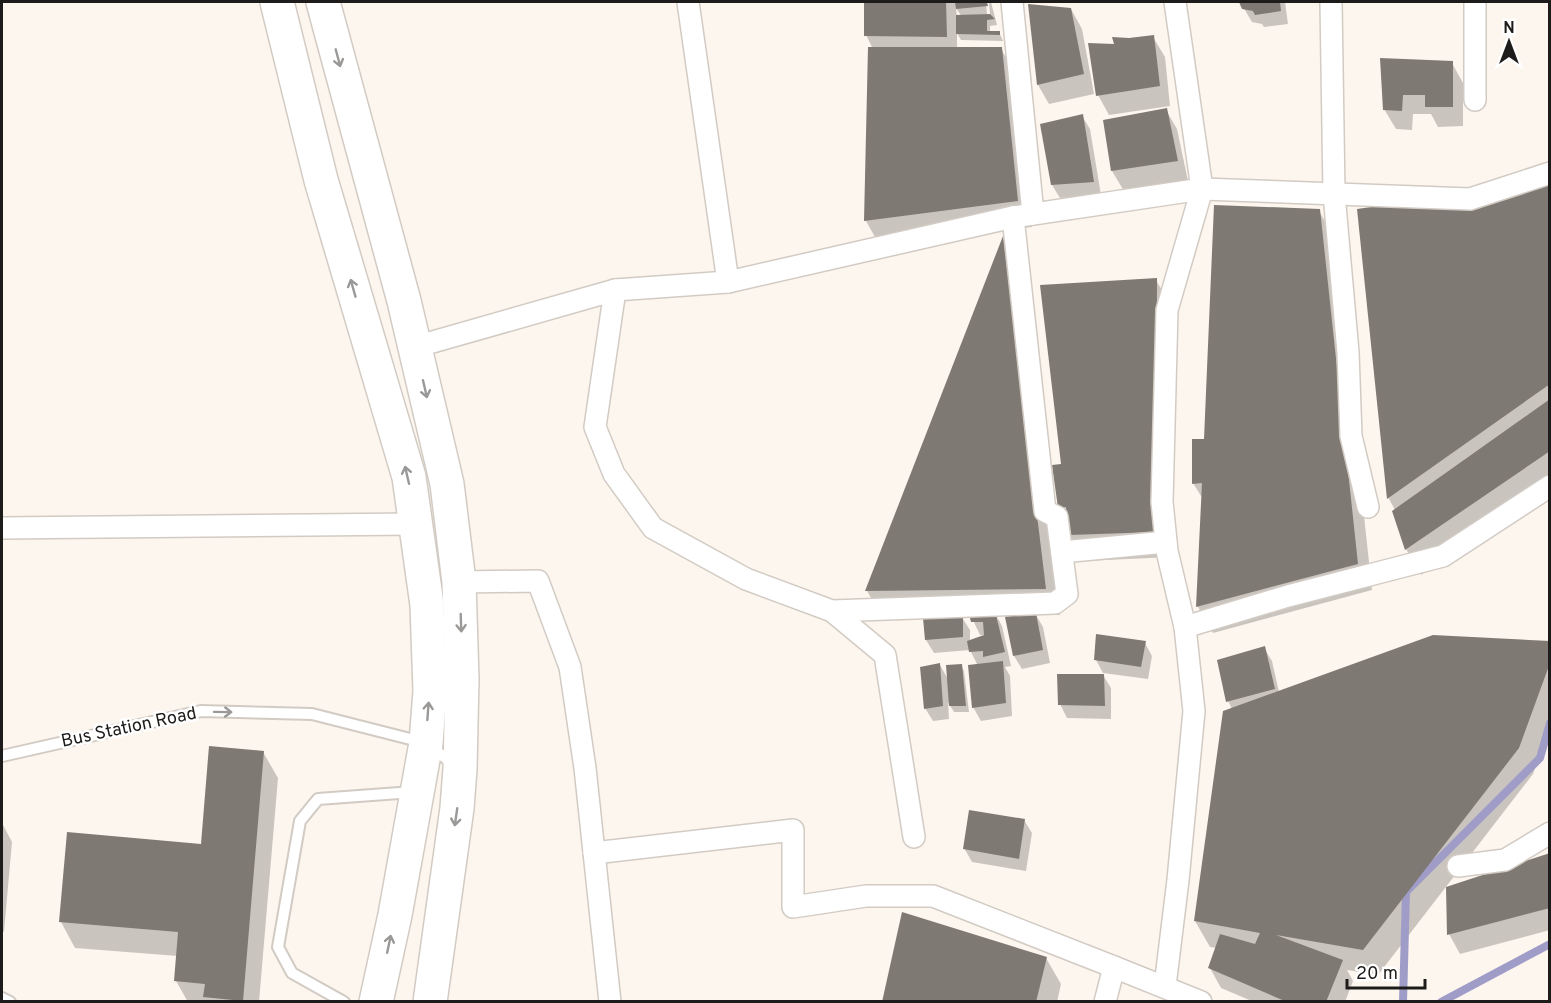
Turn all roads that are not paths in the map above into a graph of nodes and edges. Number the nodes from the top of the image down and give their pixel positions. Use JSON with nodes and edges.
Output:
{"nodes":[{"id":1,"x":277,"y":2,"type":"edge"},
{"id":2,"x":323,"y":2,"type":"edge"},
{"id":3,"x":688,"y":2,"type":"edge"},
{"id":4,"x":1012,"y":2,"type":"edge"},
{"id":5,"x":1175,"y":2,"type":"edge"},
{"id":6,"x":1331,"y":2,"type":"edge"},
{"id":7,"x":1475,"y":2,"type":"edge"},
{"id":8,"x":1475,"y":100,"type":"dead end"},
{"id":9,"x":1550,"y":173,"type":"edge"},
{"id":10,"x":1202,"y":189,"type":"junction"},
{"id":11,"x":1334,"y":194,"type":"junction"},
{"id":12,"x":1023,"y":216,"type":"junction"},
{"id":13,"x":728,"y":282,"type":"junction"},
{"id":14,"x":615,"y":290,"type":"junction"},
{"id":15,"x":415,"y":347,"type":"junction"},
{"id":16,"x":1550,"y":486,"type":"edge"},
{"id":17,"x":1368,"y":507,"type":"dead end"},
{"id":18,"x":416,"y":524,"type":"junction"},
{"id":19,"x":2,"y":528,"type":"edge"},
{"id":20,"x":1166,"y":542,"type":"junction"},
{"id":21,"x":1062,"y":552,"type":"junction"},
{"id":22,"x":459,"y":582,"type":"junction"},
{"id":23,"x":832,"y":611,"type":"junction"},
{"id":24,"x":1185,"y":627,"type":"junction"},
{"id":25,"x":426,"y":743,"type":"junction"},
{"id":26,"x":2,"y":756,"type":"edge"},
{"id":27,"x":460,"y":770,"type":"junction"},
{"id":28,"x":417,"y":792,"type":"junction"},
{"id":29,"x":1550,"y":833,"type":"edge"},
{"id":30,"x":914,"y":837,"type":"dead end"},
{"id":31,"x":594,"y":853,"type":"junction"},
{"id":32,"x":1458,"y":866,"type":"dead end"},
{"id":33,"x":1114,"y":966,"type":"junction"},
{"id":34,"x":1165,"y":986,"type":"junction"},
{"id":35,"x":2,"y":998,"type":"edge"},
{"id":36,"x":10,"y":1002,"type":"edge"},
{"id":37,"x":345,"y":1002,"type":"edge"},
{"id":38,"x":376,"y":1002,"type":"edge"},
{"id":39,"x":430,"y":1002,"type":"edge"},
{"id":40,"x":610,"y":1002,"type":"edge"},
{"id":41,"x":1105,"y":1002,"type":"edge"},
{"id":42,"x":1201,"y":1002,"type":"edge"}],
"edges":[{"from":18,"to":1,"type":"main road","one_way":true},
{"from":2,"to":15,"type":"main road","one_way":true},
{"from":3,"to":13,"type":"street"},
{"from":4,"to":12,"type":"street"},
{"from":5,"to":10,"type":"street"},
{"from":6,"to":11,"type":"street"},
{"from":7,"to":8,"type":"street"},
{"from":9,"to":11,"type":"street"},
{"from":10,"to":11,"type":"street"},
{"from":10,"to":12,"type":"street"},
{"from":10,"to":20,"type":"street"},
{"from":11,"to":17,"type":"street"},
{"from":12,"to":13,"type":"street"},
{"from":12,"to":21,"type":"street"},
{"from":13,"to":14,"type":"street"},
{"from":14,"to":15,"type":"street"},
{"from":14,"to":23,"type":"street"},
{"from":15,"to":22,"type":"main road","one_way":true},
{"from":16,"to":24,"type":"street"},
{"from":18,"to":19,"type":"street"},
{"from":25,"to":18,"type":"main road","one_way":true},
{"from":20,"to":21,"type":"street"},
{"from":20,"to":24,"type":"street"},
{"from":21,"to":23,"type":"street"},
{"from":22,"to":27,"type":"main road","one_way":true},
{"from":22,"to":31,"type":"street"},
{"from":23,"to":30,"type":"street"},
{"from":24,"to":34,"type":"street"},
{"from":26,"to":25,"type":"lane","name":"Bus Station Road","one_way":true},
{"from":25,"to":27,"type":"lane","name":"Bus Station Road"},
{"from":25,"to":28,"type":"main road"},
{"from":27,"to":39,"type":"main road","one_way":true},
{"from":28,"to":37,"type":"lane"},
{"from":38,"to":28,"type":"main road","one_way":true},
{"from":29,"to":32,"type":"street"},
{"from":31,"to":33,"type":"street"},
{"from":31,"to":40,"type":"street"},
{"from":33,"to":34,"type":"street"},
{"from":33,"to":41,"type":"street"},
{"from":34,"to":42,"type":"street"},
{"from":35,"to":36,"type":"lane"}]}
